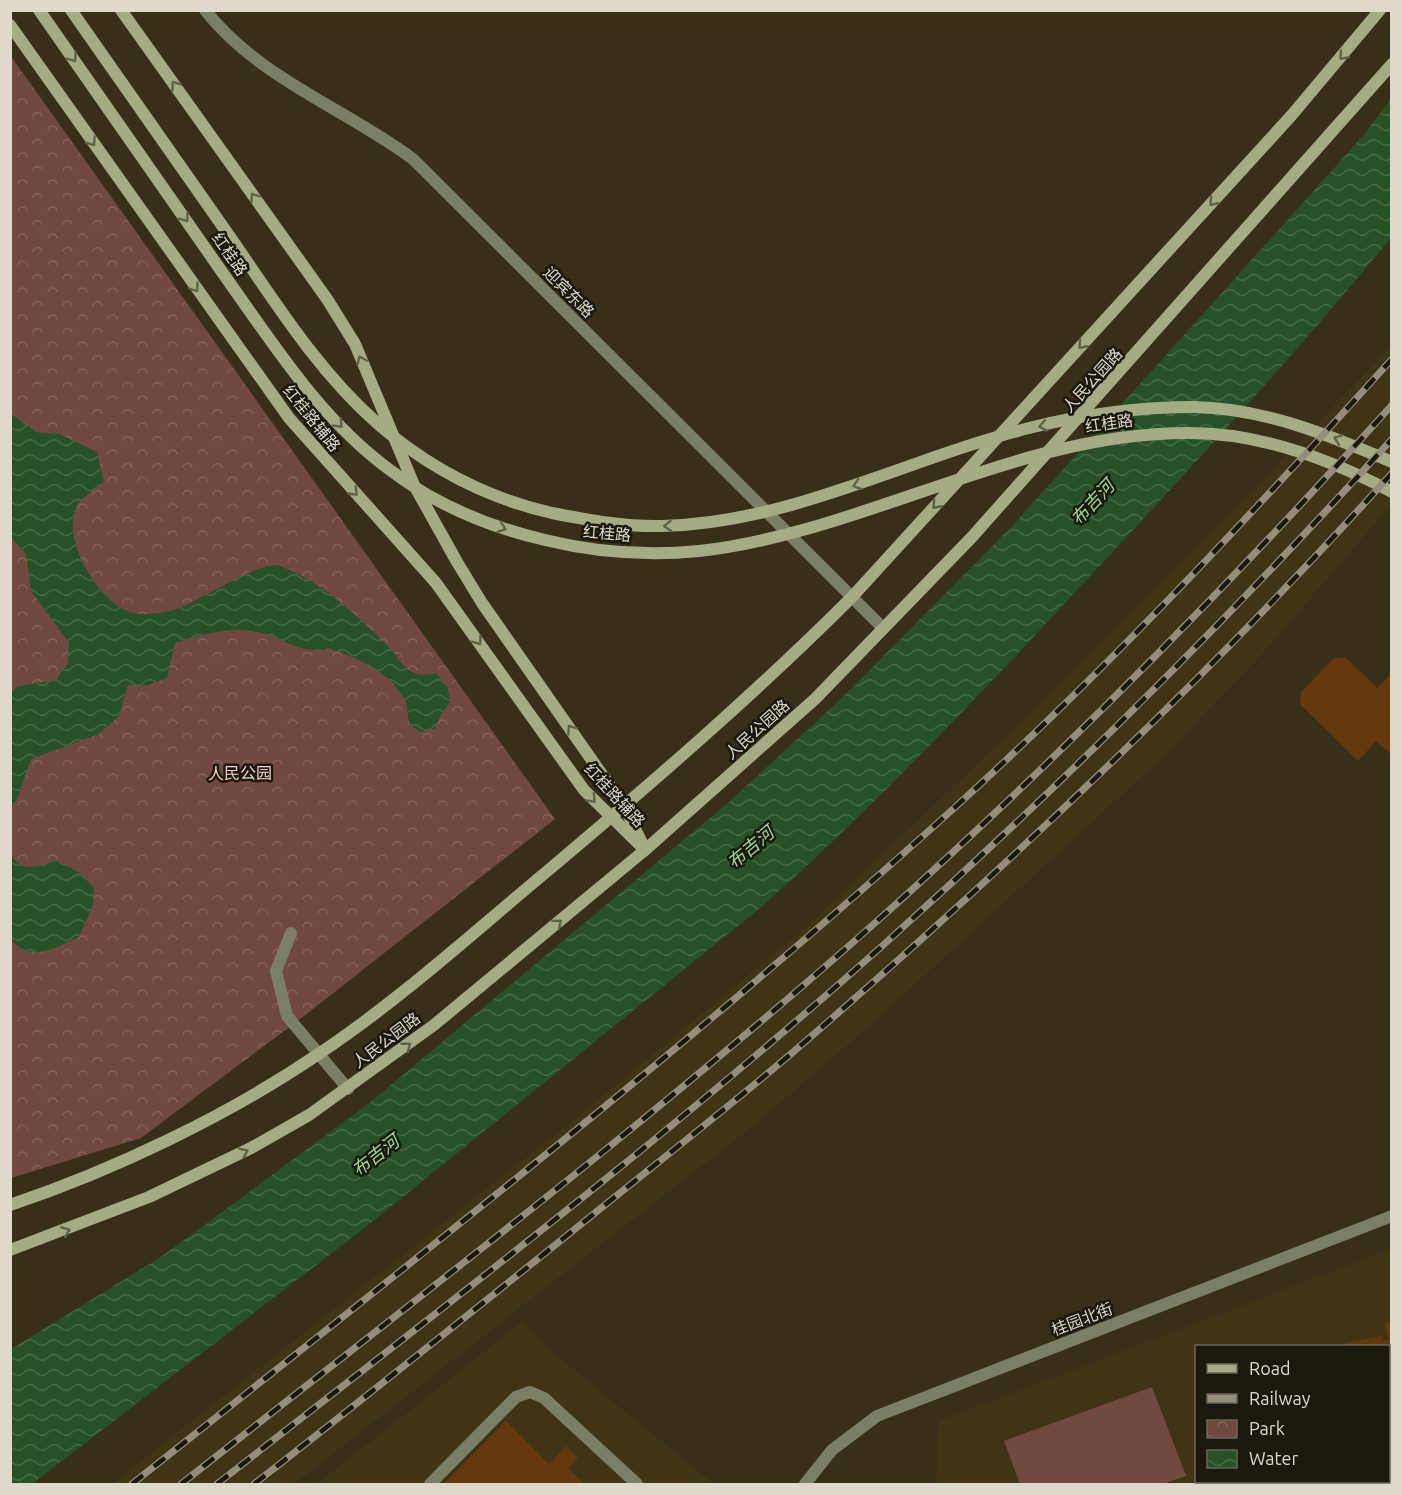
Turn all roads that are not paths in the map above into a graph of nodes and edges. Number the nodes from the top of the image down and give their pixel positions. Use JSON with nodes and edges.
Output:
{"nodes":[{"id":1,"x":39,"y":10,"type":"edge"},
{"id":2,"x":70,"y":10,"type":"edge"},
{"id":3,"x":121,"y":10,"type":"edge"},
{"id":4,"x":206,"y":10,"type":"edge"},
{"id":5,"x":1380,"y":10,"type":"edge"},
{"id":6,"x":10,"y":25,"type":"edge"},
{"id":7,"x":1392,"y":64,"type":"edge"},
{"id":8,"x":1392,"y":462,"type":"edge"},
{"id":9,"x":1392,"y":492,"type":"edge"},
{"id":10,"x":852,"y":597,"type":"junction"},
{"id":11,"x":883,"y":628,"type":"junction"},
{"id":12,"x":624,"y":806,"type":"junction"},
{"id":13,"x":610,"y":818,"type":"junction"},
{"id":14,"x":645,"y":850,"type":"junction"},
{"id":15,"x":291,"y":933,"type":"dead end"},
{"id":16,"x":319,"y":1054,"type":"junction"},
{"id":17,"x":348,"y":1089,"type":"junction"},
{"id":18,"x":10,"y":1205,"type":"edge"},
{"id":19,"x":1392,"y":1216,"type":"edge"},
{"id":20,"x":10,"y":1250,"type":"edge"},
{"id":21,"x":430,"y":1485,"type":"edge"},
{"id":22,"x":637,"y":1485,"type":"edge"},
{"id":23,"x":805,"y":1485,"type":"edge"}],
"edges":[{"from":1,"to":9,"type":"main road","name":"红桂路","one_way":true},
{"from":8,"to":2,"type":"main road","name":"红桂路","one_way":true},
{"from":12,"to":3,"type":"main road","name":"红桂路辅路","one_way":true},
{"from":4,"to":10,"type":"street","name":"迎宾东路"},
{"from":5,"to":10,"type":"main road","name":"人民公园路","one_way":true},
{"from":6,"to":13,"type":"main road","name":"红桂路辅路","one_way":true},
{"from":7,"to":11,"type":"main road","name":"人民公园路"},
{"from":10,"to":11,"type":"street","name":"迎宾东路"},
{"from":10,"to":12,"type":"main road","name":"人民公园路"},
{"from":11,"to":14,"type":"main road","name":"人民公园路"},
{"from":12,"to":13,"type":"main road","name":"人民公园路"},
{"from":12,"to":14,"type":"main road","name":"红桂路辅路"},
{"from":13,"to":14,"type":"main road","name":"红桂路辅路"},
{"from":13,"to":16,"type":"main road","name":"人民公园路"},
{"from":17,"to":14,"type":"main road","name":"人民公园路","one_way":true},
{"from":15,"to":16,"type":"street"},
{"from":16,"to":17,"type":"street"},
{"from":16,"to":18,"type":"main road","name":"人民公园路"},
{"from":20,"to":17,"type":"main road","name":"人民公园路","one_way":true},
{"from":19,"to":23,"type":"street","name":"桂园北街"},
{"from":21,"to":22,"type":"street"}]}
